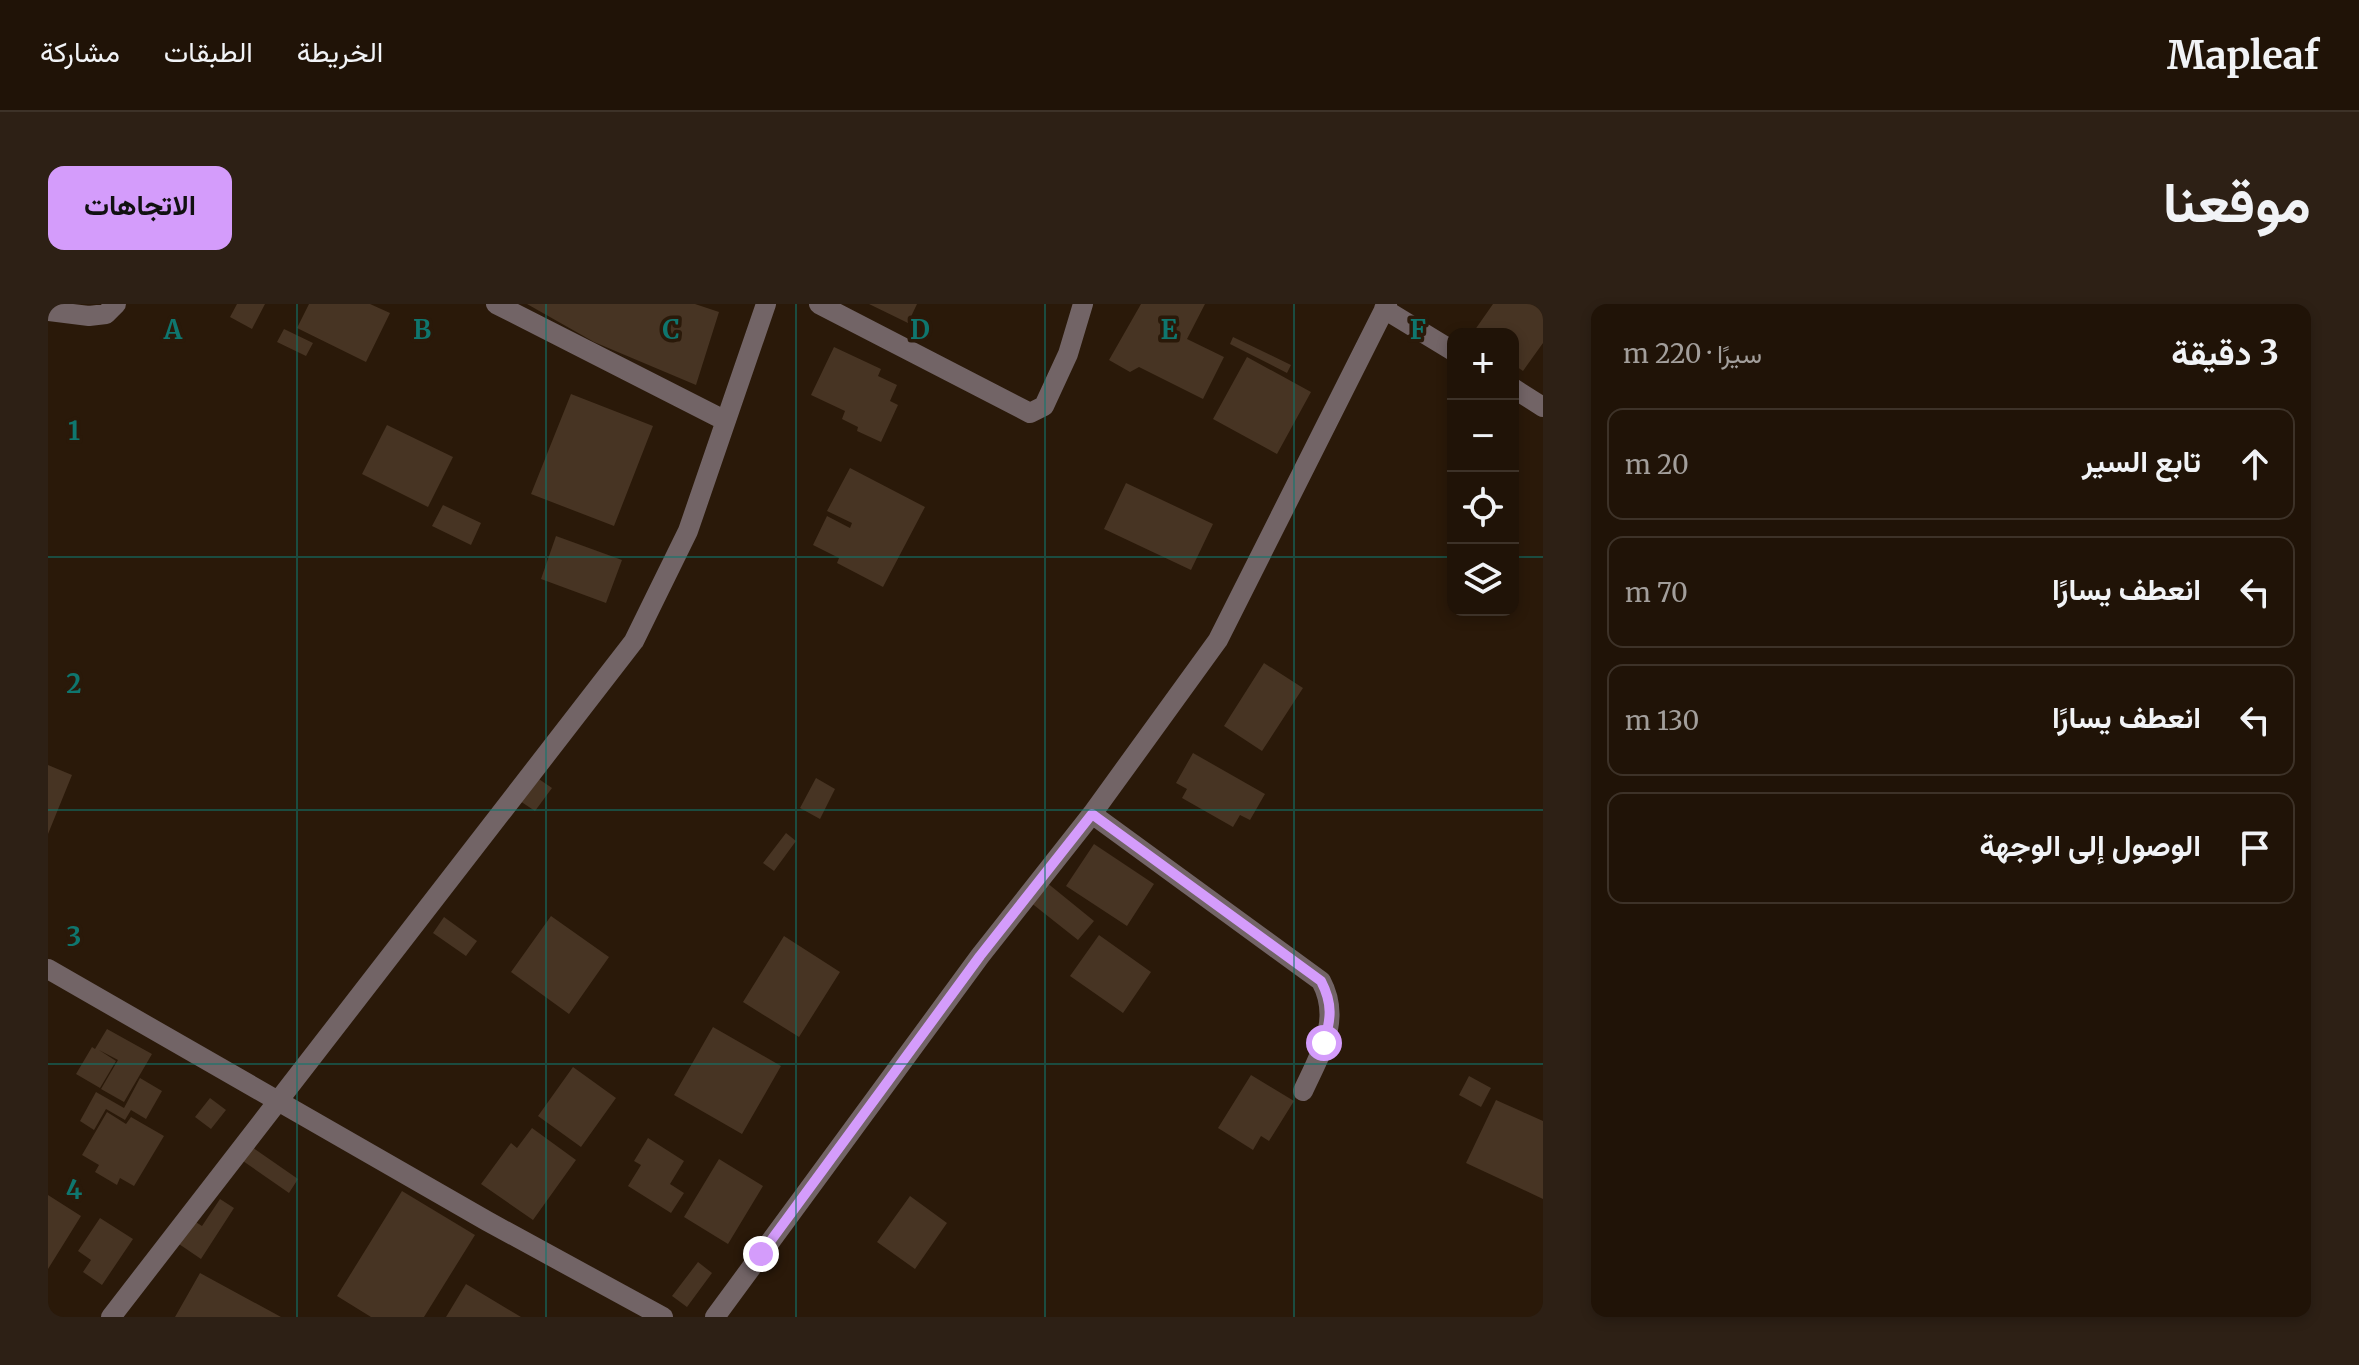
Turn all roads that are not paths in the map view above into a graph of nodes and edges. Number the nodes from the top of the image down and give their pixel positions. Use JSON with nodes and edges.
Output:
{"nodes":[{"id":1,"x":116,"y":304,"type":"edge"},
{"id":2,"x":496,"y":304,"type":"edge"},
{"id":3,"x":766,"y":304,"type":"edge"},
{"id":4,"x":819,"y":304,"type":"edge"},
{"id":5,"x":1083,"y":304,"type":"edge"},
{"id":6,"x":1385,"y":306,"type":"edge"},
{"id":7,"x":48,"y":311,"type":"edge"},
{"id":8,"x":1447,"y":347,"type":"edge"},
{"id":9,"x":1519,"y":392,"type":"edge"},
{"id":10,"x":1543,"y":407,"type":"edge"},
{"id":11,"x":724,"y":420,"type":"junction"},
{"id":12,"x":1092,"y":814,"type":"junction"},
{"id":13,"x":48,"y":969,"type":"edge"},
{"id":14,"x":1303,"y":1091,"type":"dead end"},
{"id":15,"x":279,"y":1101,"type":"junction"},
{"id":16,"x":111,"y":1317,"type":"edge"},
{"id":17,"x":663,"y":1317,"type":"edge"},
{"id":18,"x":715,"y":1317,"type":"edge"}],
"edges":[{"from":1,"to":7,"type":"street"},
{"from":2,"to":11,"type":"street"},
{"from":3,"to":11,"type":"street"},
{"from":4,"to":5,"type":"street"},
{"from":6,"to":8,"type":"street"},
{"from":6,"to":12,"type":"street"},
{"from":9,"to":10,"type":"street"},
{"from":11,"to":15,"type":"street"},
{"from":12,"to":14,"type":"street"},
{"from":12,"to":18,"type":"street"},
{"from":13,"to":15,"type":"street"},
{"from":15,"to":16,"type":"street"},
{"from":15,"to":17,"type":"street"}]}
